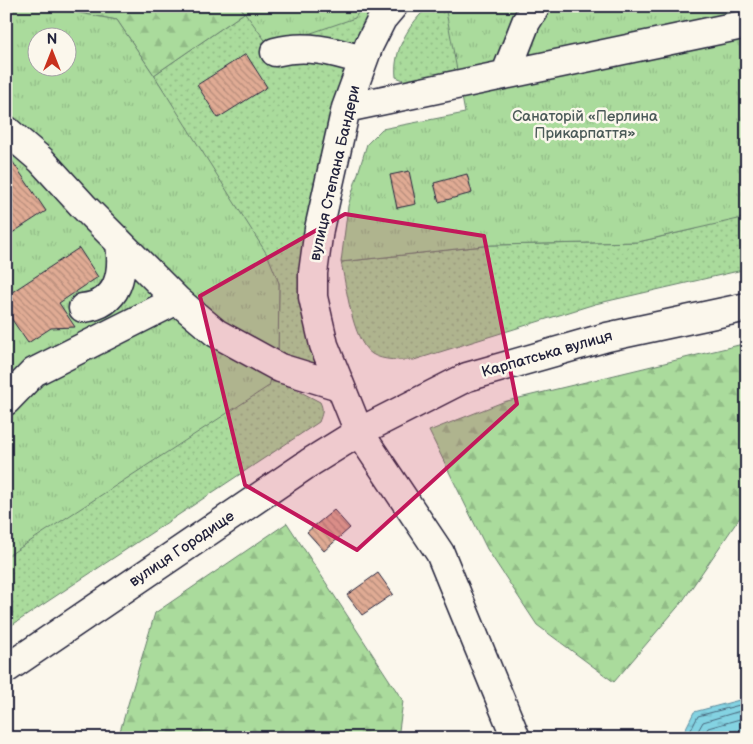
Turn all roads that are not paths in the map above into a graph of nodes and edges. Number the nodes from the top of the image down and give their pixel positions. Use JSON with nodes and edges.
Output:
{"nodes":[{"id":1,"x":393,"y":6,"type":"edge"},
{"id":2,"x":536,"y":6,"type":"edge"},
{"id":3,"x":747,"y":24,"type":"edge"},
{"id":4,"x":275,"y":52,"type":"dead end"},
{"id":5,"x":362,"y":60,"type":"junction"},
{"id":6,"x":506,"y":73,"type":"junction"},
{"id":7,"x":346,"y":108,"type":"junction"},
{"id":8,"x":6,"y":130,"type":"edge"},
{"id":9,"x":120,"y":243,"type":"junction"},
{"id":10,"x":177,"y":300,"type":"junction"},
{"id":11,"x":747,"y":307,"type":"edge"},
{"id":12,"x":83,"y":308,"type":"dead end"},
{"id":13,"x":339,"y":386,"type":"junction"},
{"id":14,"x":6,"y":401,"type":"edge"},
{"id":15,"x":359,"y":432,"type":"junction"},
{"id":16,"x":6,"y":669,"type":"edge"},
{"id":17,"x":516,"y":738,"type":"edge"}],
"edges":[{"from":1,"to":5,"type":"street","name":"вулиця Степана Бандери"},
{"from":2,"to":6,"type":"street"},
{"from":3,"to":6,"type":"street"},
{"from":4,"to":5,"type":"street"},
{"from":5,"to":7,"type":"street","name":"вулиця Степана Бандери"},
{"from":6,"to":7,"type":"street"},
{"from":7,"to":13,"type":"street","name":"вулиця Степана Бандери"},
{"from":8,"to":9,"type":"street"},
{"from":9,"to":10,"type":"street"},
{"from":9,"to":12,"type":"street"},
{"from":10,"to":13,"type":"street"},
{"from":10,"to":14,"type":"street"},
{"from":11,"to":15,"type":"street","name":"Карпатська вулиця"},
{"from":13,"to":15,"type":"street","name":"вулиця Степана Бандери"},
{"from":15,"to":16,"type":"street","name":"вулиця Городище"},
{"from":15,"to":17,"type":"street","name":"вулиця Степана Бандери"}]}
